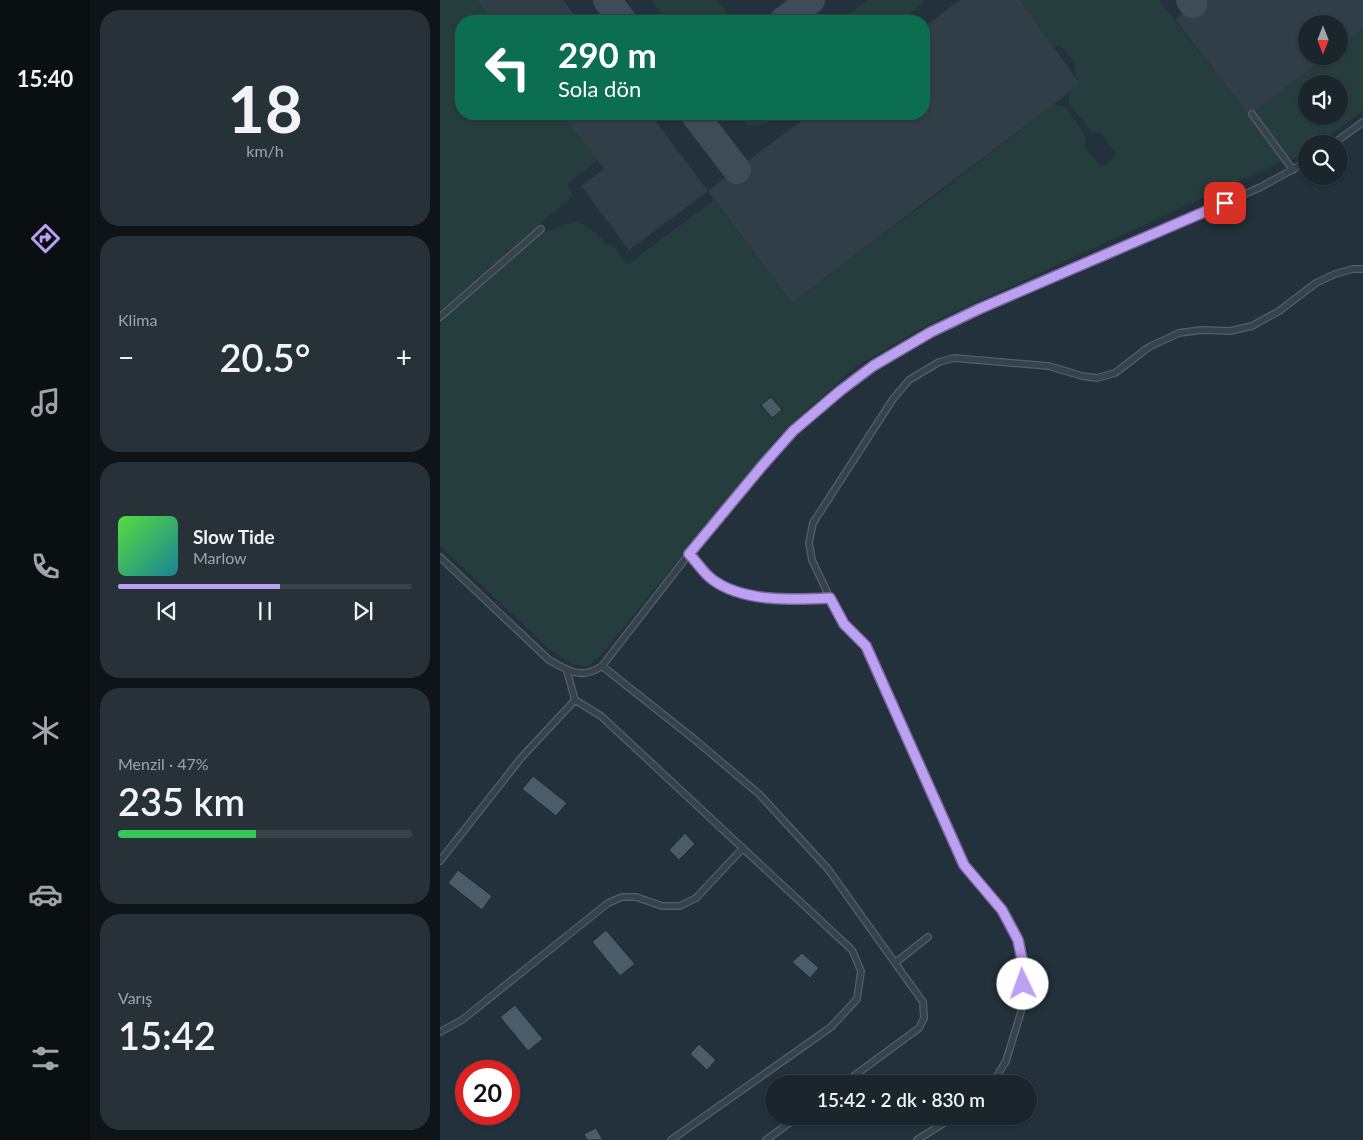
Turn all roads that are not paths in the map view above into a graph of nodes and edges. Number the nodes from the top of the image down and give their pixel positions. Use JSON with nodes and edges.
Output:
{"nodes":[{"id":1,"x":1252,"y":114,"type":"dead end"},
{"id":2,"x":1363,"y":122,"type":"edge"},
{"id":3,"x":1345,"y":135,"type":"edge"},
{"id":4,"x":1298,"y":167,"type":"edge"},
{"id":5,"x":1293,"y":170,"type":"junction"},
{"id":6,"x":541,"y":229,"type":"dead end"},
{"id":7,"x":1363,"y":269,"type":"edge"},
{"id":8,"x":440,"y":317,"type":"edge"},
{"id":9,"x":689,"y":554,"type":"junction"},
{"id":10,"x":440,"y":557,"type":"edge"},
{"id":11,"x":830,"y":598,"type":"junction"},
{"id":12,"x":602,"y":666,"type":"junction"},
{"id":13,"x":567,"y":671,"type":"junction"},
{"id":14,"x":575,"y":700,"type":"junction"},
{"id":15,"x":742,"y":848,"type":"junction"},
{"id":16,"x":440,"y":861,"type":"edge"},
{"id":17,"x":928,"y":937,"type":"dead end"},
{"id":18,"x":895,"y":963,"type":"junction"},
{"id":19,"x":440,"y":1032,"type":"edge"},
{"id":20,"x":855,"y":1075,"type":"edge"},
{"id":21,"x":997,"y":1075,"type":"edge"},
{"id":22,"x":787,"y":1125,"type":"edge"},
{"id":23,"x":941,"y":1125,"type":"edge"},
{"id":24,"x":671,"y":1140,"type":"edge"},
{"id":25,"x":766,"y":1140,"type":"edge"},
{"id":26,"x":918,"y":1140,"type":"edge"}],
"edges":[{"from":1,"to":5,"type":"lane"},
{"from":2,"to":3,"type":"lane"},
{"from":4,"to":5,"type":"lane"},
{"from":5,"to":9,"type":"lane"},
{"from":6,"to":8,"type":"lane"},
{"from":7,"to":11,"type":"lane"},
{"from":9,"to":11,"type":"lane"},
{"from":9,"to":12,"type":"lane"},
{"from":10,"to":13,"type":"lane"},
{"from":11,"to":21,"type":"lane"},
{"from":12,"to":13,"type":"lane"},
{"from":12,"to":18,"type":"lane"},
{"from":13,"to":14,"type":"lane"},
{"from":14,"to":15,"type":"lane"},
{"from":14,"to":16,"type":"lane"},
{"from":15,"to":19,"type":"lane"},
{"from":15,"to":24,"type":"lane"},
{"from":17,"to":18,"type":"lane"},
{"from":18,"to":20,"type":"lane"},
{"from":22,"to":25,"type":"lane"},
{"from":23,"to":26,"type":"lane"}]}
